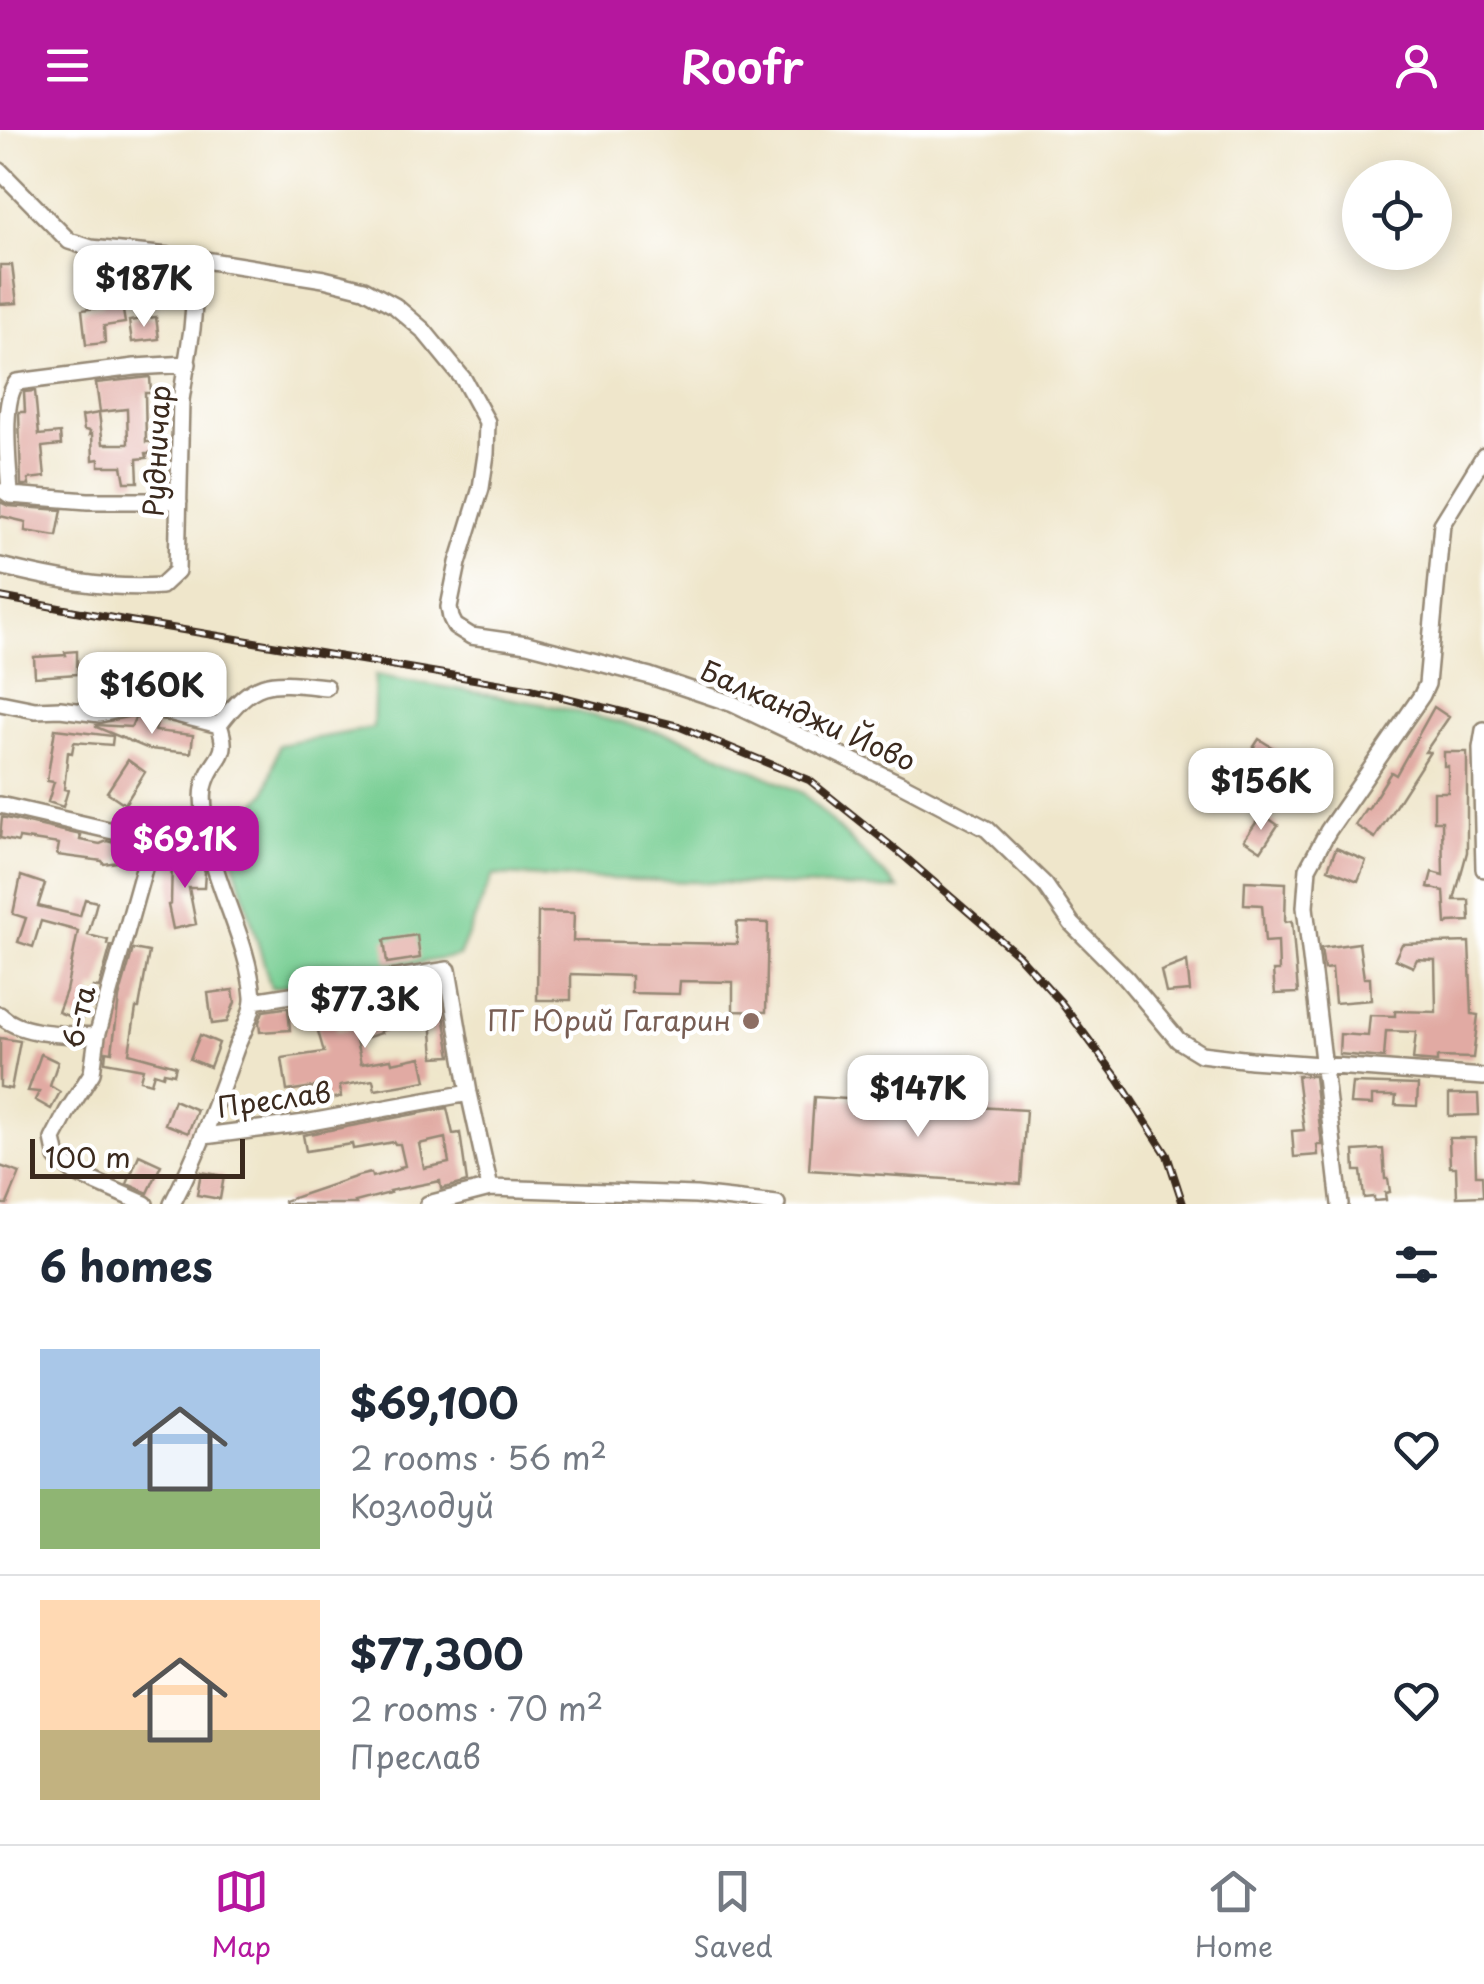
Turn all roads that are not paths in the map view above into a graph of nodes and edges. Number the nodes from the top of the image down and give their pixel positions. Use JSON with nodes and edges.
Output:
{"nodes":[{"id":1,"x":0,"y":171,"type":"edge"},
{"id":2,"x":198,"y":259,"type":"junction"},
{"id":3,"x":188,"y":364,"type":"junction"},
{"id":4,"x":1484,"y":456,"type":"edge"},
{"id":5,"x":5,"y":492,"type":"edge"},
{"id":6,"x":179,"y":501,"type":"junction"},
{"id":7,"x":0,"y":566,"type":"edge"},
{"id":8,"x":326,"y":687,"type":"dead end"},
{"id":9,"x":0,"y":703,"type":"edge"},
{"id":10,"x":219,"y":726,"type":"junction"},
{"id":11,"x":1484,"y":730,"type":"edge"},
{"id":12,"x":0,"y":805,"type":"edge"},
{"id":13,"x":209,"y":838,"type":"junction"},
{"id":14,"x":152,"y":840,"type":"junction"},
{"id":15,"x":1484,"y":869,"type":"edge"},
{"id":16,"x":254,"y":1001,"type":"junction"},
{"id":17,"x":0,"y":1016,"type":"edge"},
{"id":18,"x":97,"y":1036,"type":"junction"},
{"id":19,"x":1322,"y":1065,"type":"junction"},
{"id":20,"x":1484,"y":1077,"type":"edge"},
{"id":21,"x":470,"y":1092,"type":"junction"},
{"id":22,"x":204,"y":1136,"type":"junction"},
{"id":23,"x":490,"y":1188,"type":"junction"},
{"id":24,"x":696,"y":1200,"type":"edge"},
{"id":25,"x":145,"y":1204,"type":"edge"},
{"id":26,"x":172,"y":1204,"type":"edge"},
{"id":27,"x":428,"y":1204,"type":"edge"},
{"id":28,"x":777,"y":1204,"type":"edge"},
{"id":29,"x":1340,"y":1204,"type":"edge"}],
"edges":[{"from":1,"to":2,"type":"street"},
{"from":2,"to":3,"type":"street","name":"Рудничар"},
{"from":2,"to":19,"type":"street","name":"Балканджи Йово"},
{"from":3,"to":5,"type":"street"},
{"from":3,"to":6,"type":"street","name":"Рудничар"},
{"from":4,"to":19,"type":"street"},
{"from":5,"to":6,"type":"street"},
{"from":6,"to":7,"type":"street","name":"Рудничар"},
{"from":8,"to":10,"type":"street"},
{"from":9,"to":10,"type":"street"},
{"from":10,"to":13,"type":"street"},
{"from":11,"to":15,"type":"street"},
{"from":12,"to":14,"type":"street"},
{"from":13,"to":14,"type":"street"},
{"from":13,"to":16,"type":"street"},
{"from":14,"to":18,"type":"street","name":"6-та"},
{"from":16,"to":21,"type":"street"},
{"from":16,"to":22,"type":"street"},
{"from":17,"to":18,"type":"street"},
{"from":18,"to":25,"type":"street","name":"6-та"},
{"from":19,"to":20,"type":"street","name":"Балканджи Йово"},
{"from":19,"to":29,"type":"street"},
{"from":21,"to":22,"type":"street","name":"Преслав"},
{"from":21,"to":23,"type":"street"},
{"from":22,"to":26,"type":"street"},
{"from":23,"to":24,"type":"street"},
{"from":23,"to":27,"type":"street"},
{"from":24,"to":28,"type":"street"}]}
